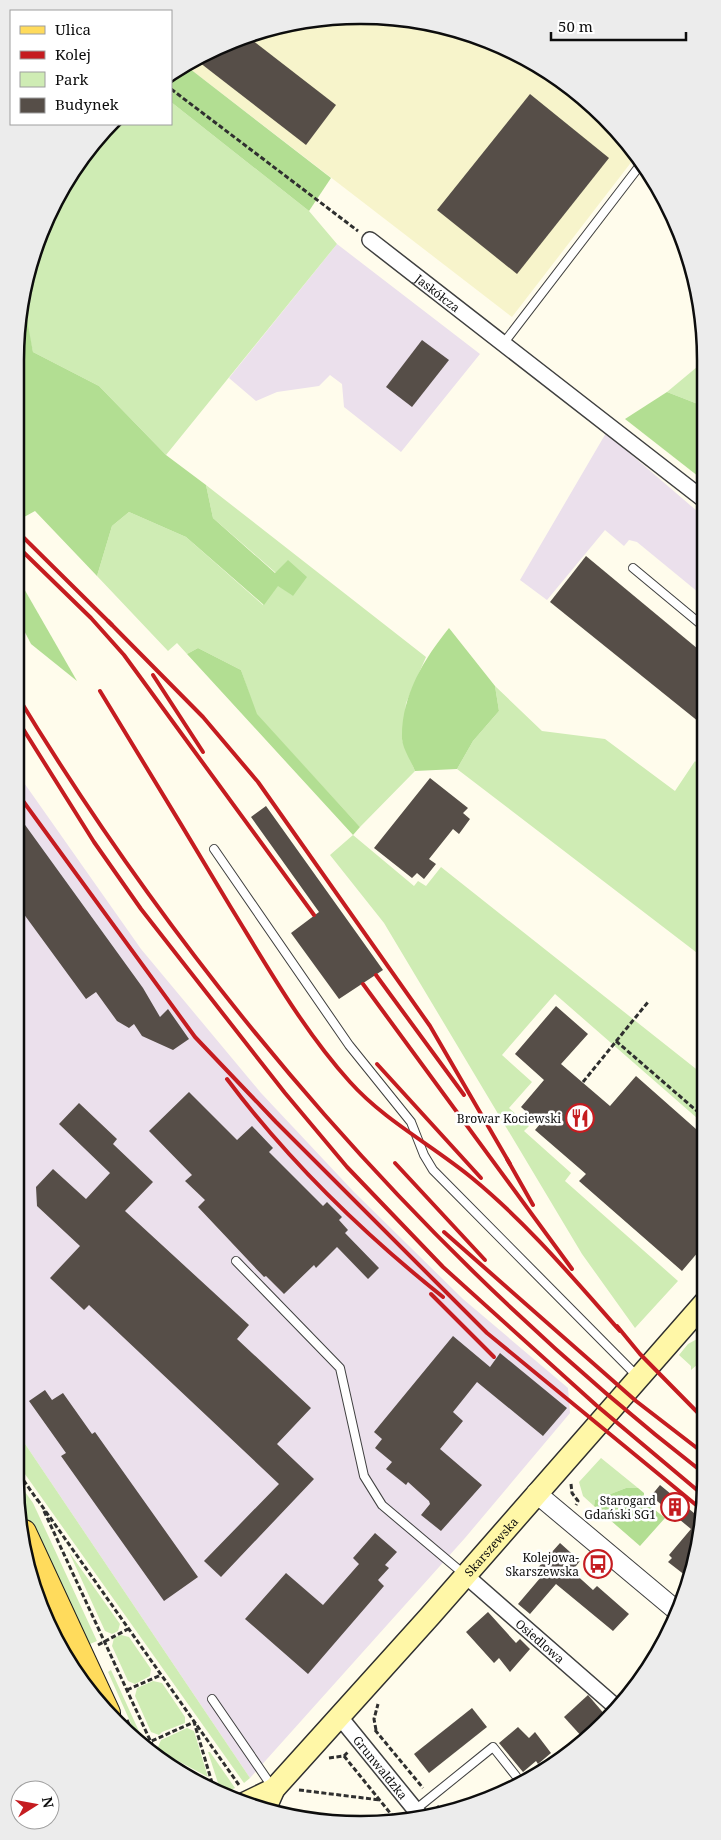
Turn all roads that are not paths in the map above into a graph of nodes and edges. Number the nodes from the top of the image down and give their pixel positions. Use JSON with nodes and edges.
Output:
{"nodes":[{"id":1,"x":637,"y":169,"type":"edge"},
{"id":2,"x":370,"y":240,"type":"road end"},
{"id":3,"x":503,"y":344,"type":"junction"},
{"id":4,"x":697,"y":494,"type":"edge"},
{"id":5,"x":633,"y":568,"type":"dead end"},
{"id":6,"x":697,"y":621,"type":"edge"},
{"id":7,"x":214,"y":849,"type":"dead end"},
{"id":8,"x":236,"y":1261,"type":"dead end"},
{"id":9,"x":697,"y":1311,"type":"edge"},
{"id":10,"x":638,"y":1377,"type":"junction"},
{"id":11,"x":536,"y":1493,"type":"junction"},
{"id":12,"x":30,"y":1545,"type":"edge"},
{"id":13,"x":465,"y":1575,"type":"junction"},
{"id":14,"x":672,"y":1607,"type":"edge"},
{"id":15,"x":98,"y":1691,"type":"edge"},
{"id":16,"x":212,"y":1699,"type":"dead end"},
{"id":17,"x":612,"y":1704,"type":"edge"},
{"id":18,"x":339,"y":1716,"type":"junction"},
{"id":19,"x":516,"y":1776,"type":"dead end"},
{"id":20,"x":274,"y":1789,"type":"junction"},
{"id":21,"x":245,"y":1795,"type":"edge"},
{"id":22,"x":268,"y":1803,"type":"edge"},
{"id":23,"x":423,"y":1810,"type":"edge"},
{"id":24,"x":417,"y":1811,"type":"edge"}],
"edges":[{"from":1,"to":3,"type":"lane"},
{"from":2,"to":3,"type":"street","name":"Jaskółcza"},
{"from":3,"to":4,"type":"street","name":"Jaskółcza"},
{"from":5,"to":6,"type":"lane"},
{"from":7,"to":10,"type":"lane"},
{"from":8,"to":13,"type":"lane"},
{"from":9,"to":10,"type":"main road","name":"Skarszewska"},
{"from":10,"to":11,"type":"main road","name":"Skarszewska"},
{"from":11,"to":13,"type":"main road","name":"Skarszewska"},
{"from":11,"to":14,"type":"street"},
{"from":12,"to":15,"type":"main road"},
{"from":13,"to":17,"type":"street","name":"Osiedlowa"},
{"from":13,"to":18,"type":"main road","name":"Skarszewska"},
{"from":16,"to":20,"type":"lane"},
{"from":18,"to":20,"type":"main road","name":"Skarszewska"},
{"from":18,"to":24,"type":"street","name":"Grunwaldzka"},
{"from":19,"to":23,"type":"lane"},
{"from":20,"to":21,"type":"main road","name":"Skarszewska"},
{"from":20,"to":22,"type":"main road","name":"Skarszewska"}]}
